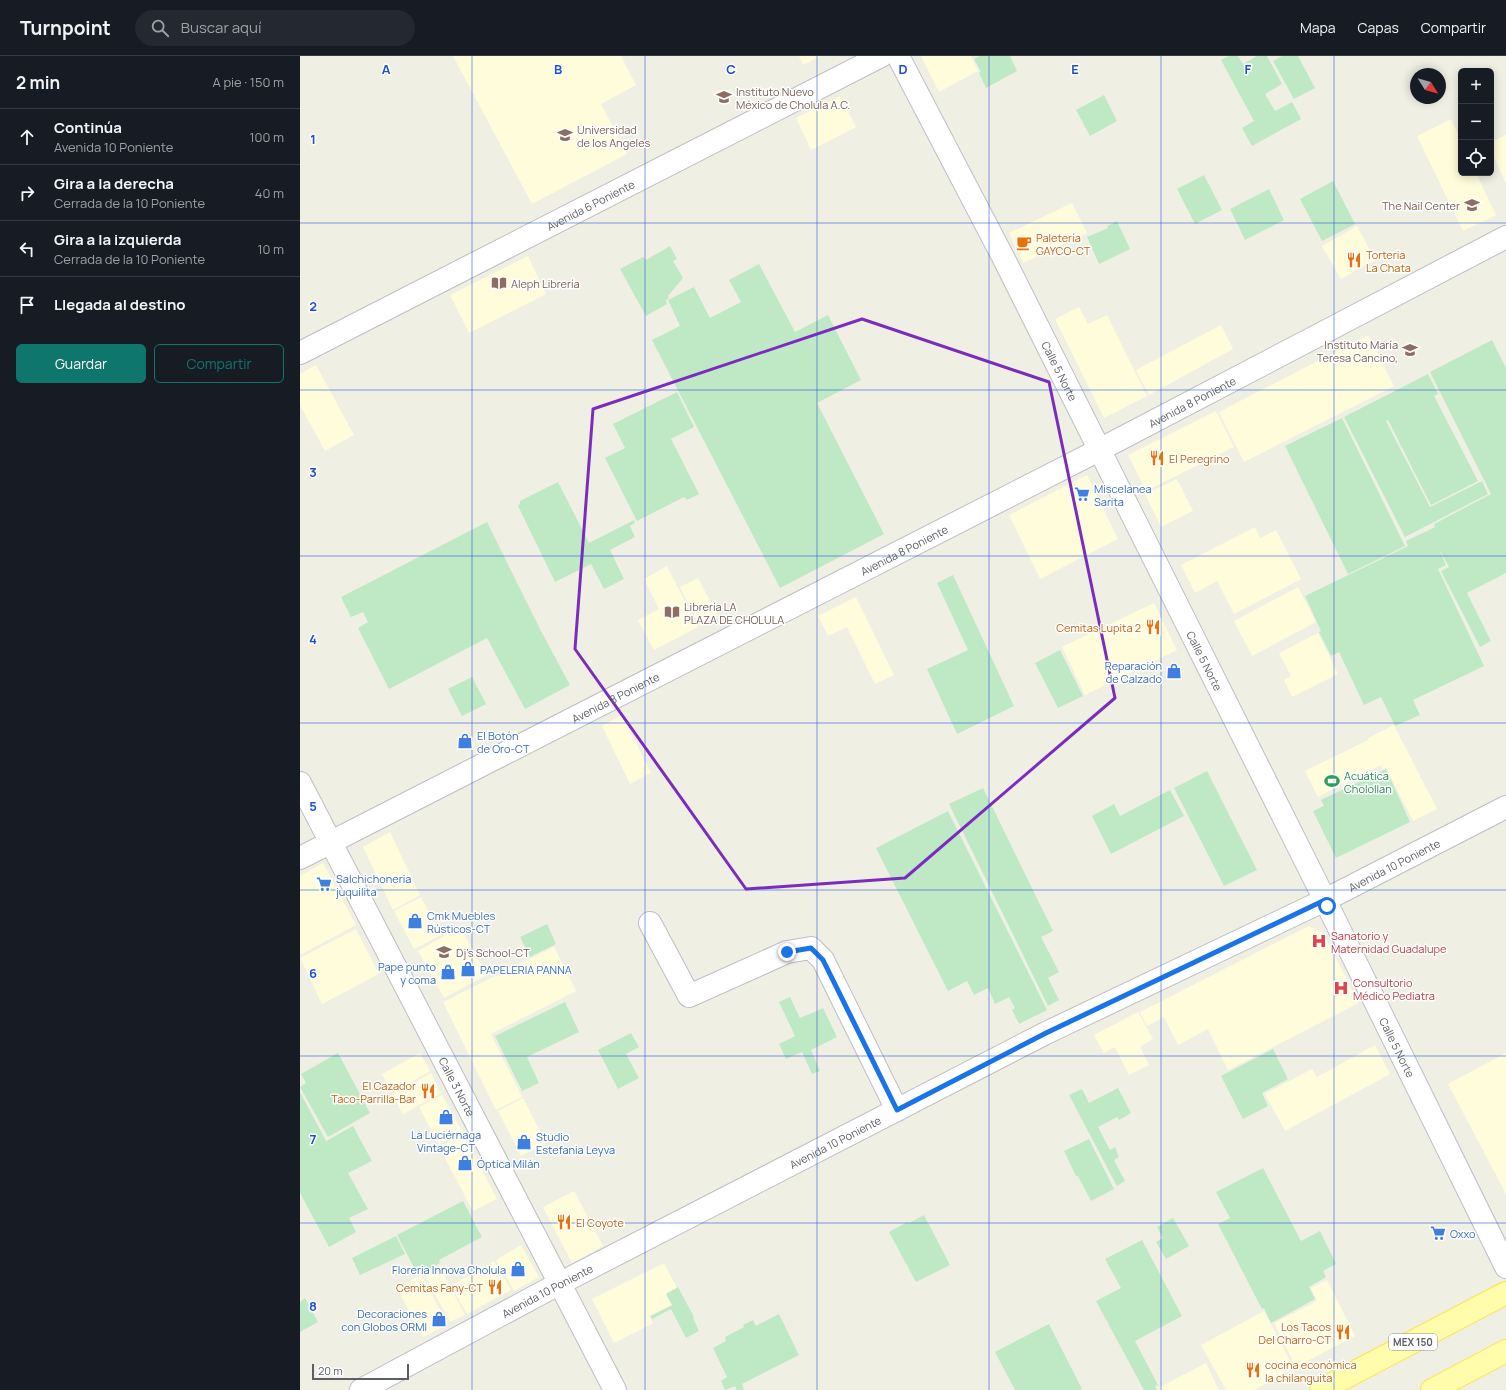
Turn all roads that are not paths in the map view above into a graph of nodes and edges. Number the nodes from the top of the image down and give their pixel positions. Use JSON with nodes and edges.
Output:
{"nodes":[{"id":1,"x":881,"y":56,"type":"edge"},
{"id":2,"x":898,"y":56,"type":"edge"},
{"id":3,"x":1506,"y":237,"type":"edge"},
{"id":4,"x":300,"y":353,"type":"edge"},
{"id":5,"x":1099,"y":450,"type":"junction"},
{"id":6,"x":300,"y":784,"type":"edge"},
{"id":7,"x":1506,"y":807,"type":"edge"},
{"id":8,"x":331,"y":842,"type":"junction"},
{"id":9,"x":300,"y":858,"type":"edge"},
{"id":10,"x":1325,"y":900,"type":"junction"},
{"id":11,"x":650,"y":923,"type":"dead end"},
{"id":12,"x":897,"y":1110,"type":"junction"},
{"id":13,"x":1506,"y":1267,"type":"edge"},
{"id":14,"x":560,"y":1284,"type":"junction"},
{"id":15,"x":1506,"y":1293,"type":"edge"},
{"id":16,"x":1506,"y":1351,"type":"edge"},
{"id":17,"x":361,"y":1390,"type":"edge"},
{"id":18,"x":615,"y":1390,"type":"edge"},
{"id":19,"x":1321,"y":1390,"type":"edge"},
{"id":20,"x":1432,"y":1390,"type":"edge"}],
"edges":[{"from":1,"to":4,"type":"street","name":"Avenida 6 Poniente"},
{"from":2,"to":5,"type":"street","name":"Calle 5 Norte"},
{"from":3,"to":5,"type":"street","name":"Avenida 8 Poniente"},
{"from":5,"to":8,"type":"street","name":"Avenida 8 Poniente"},
{"from":5,"to":10,"type":"street","name":"Calle 5 Norte"},
{"from":6,"to":8,"type":"street","name":"Calle 3 Norte"},
{"from":7,"to":10,"type":"street","name":"Avenida 10 Poniente"},
{"from":8,"to":9,"type":"street","name":"Avenida 8 Poniente"},
{"from":8,"to":14,"type":"street","name":"Calle 3 Norte"},
{"from":10,"to":12,"type":"street","name":"Avenida 10 Poniente"},
{"from":10,"to":13,"type":"street","name":"Calle 5 Norte"},
{"from":11,"to":12,"type":"street"},
{"from":12,"to":14,"type":"street","name":"Avenida 10 Poniente"},
{"from":14,"to":17,"type":"street","name":"Avenida 10 Poniente"},
{"from":14,"to":18,"type":"street","name":"Calle 3 Norte"},
{"from":15,"to":19,"type":"main road","number":"MEX 150"},
{"from":16,"to":20,"type":"main road"}]}
